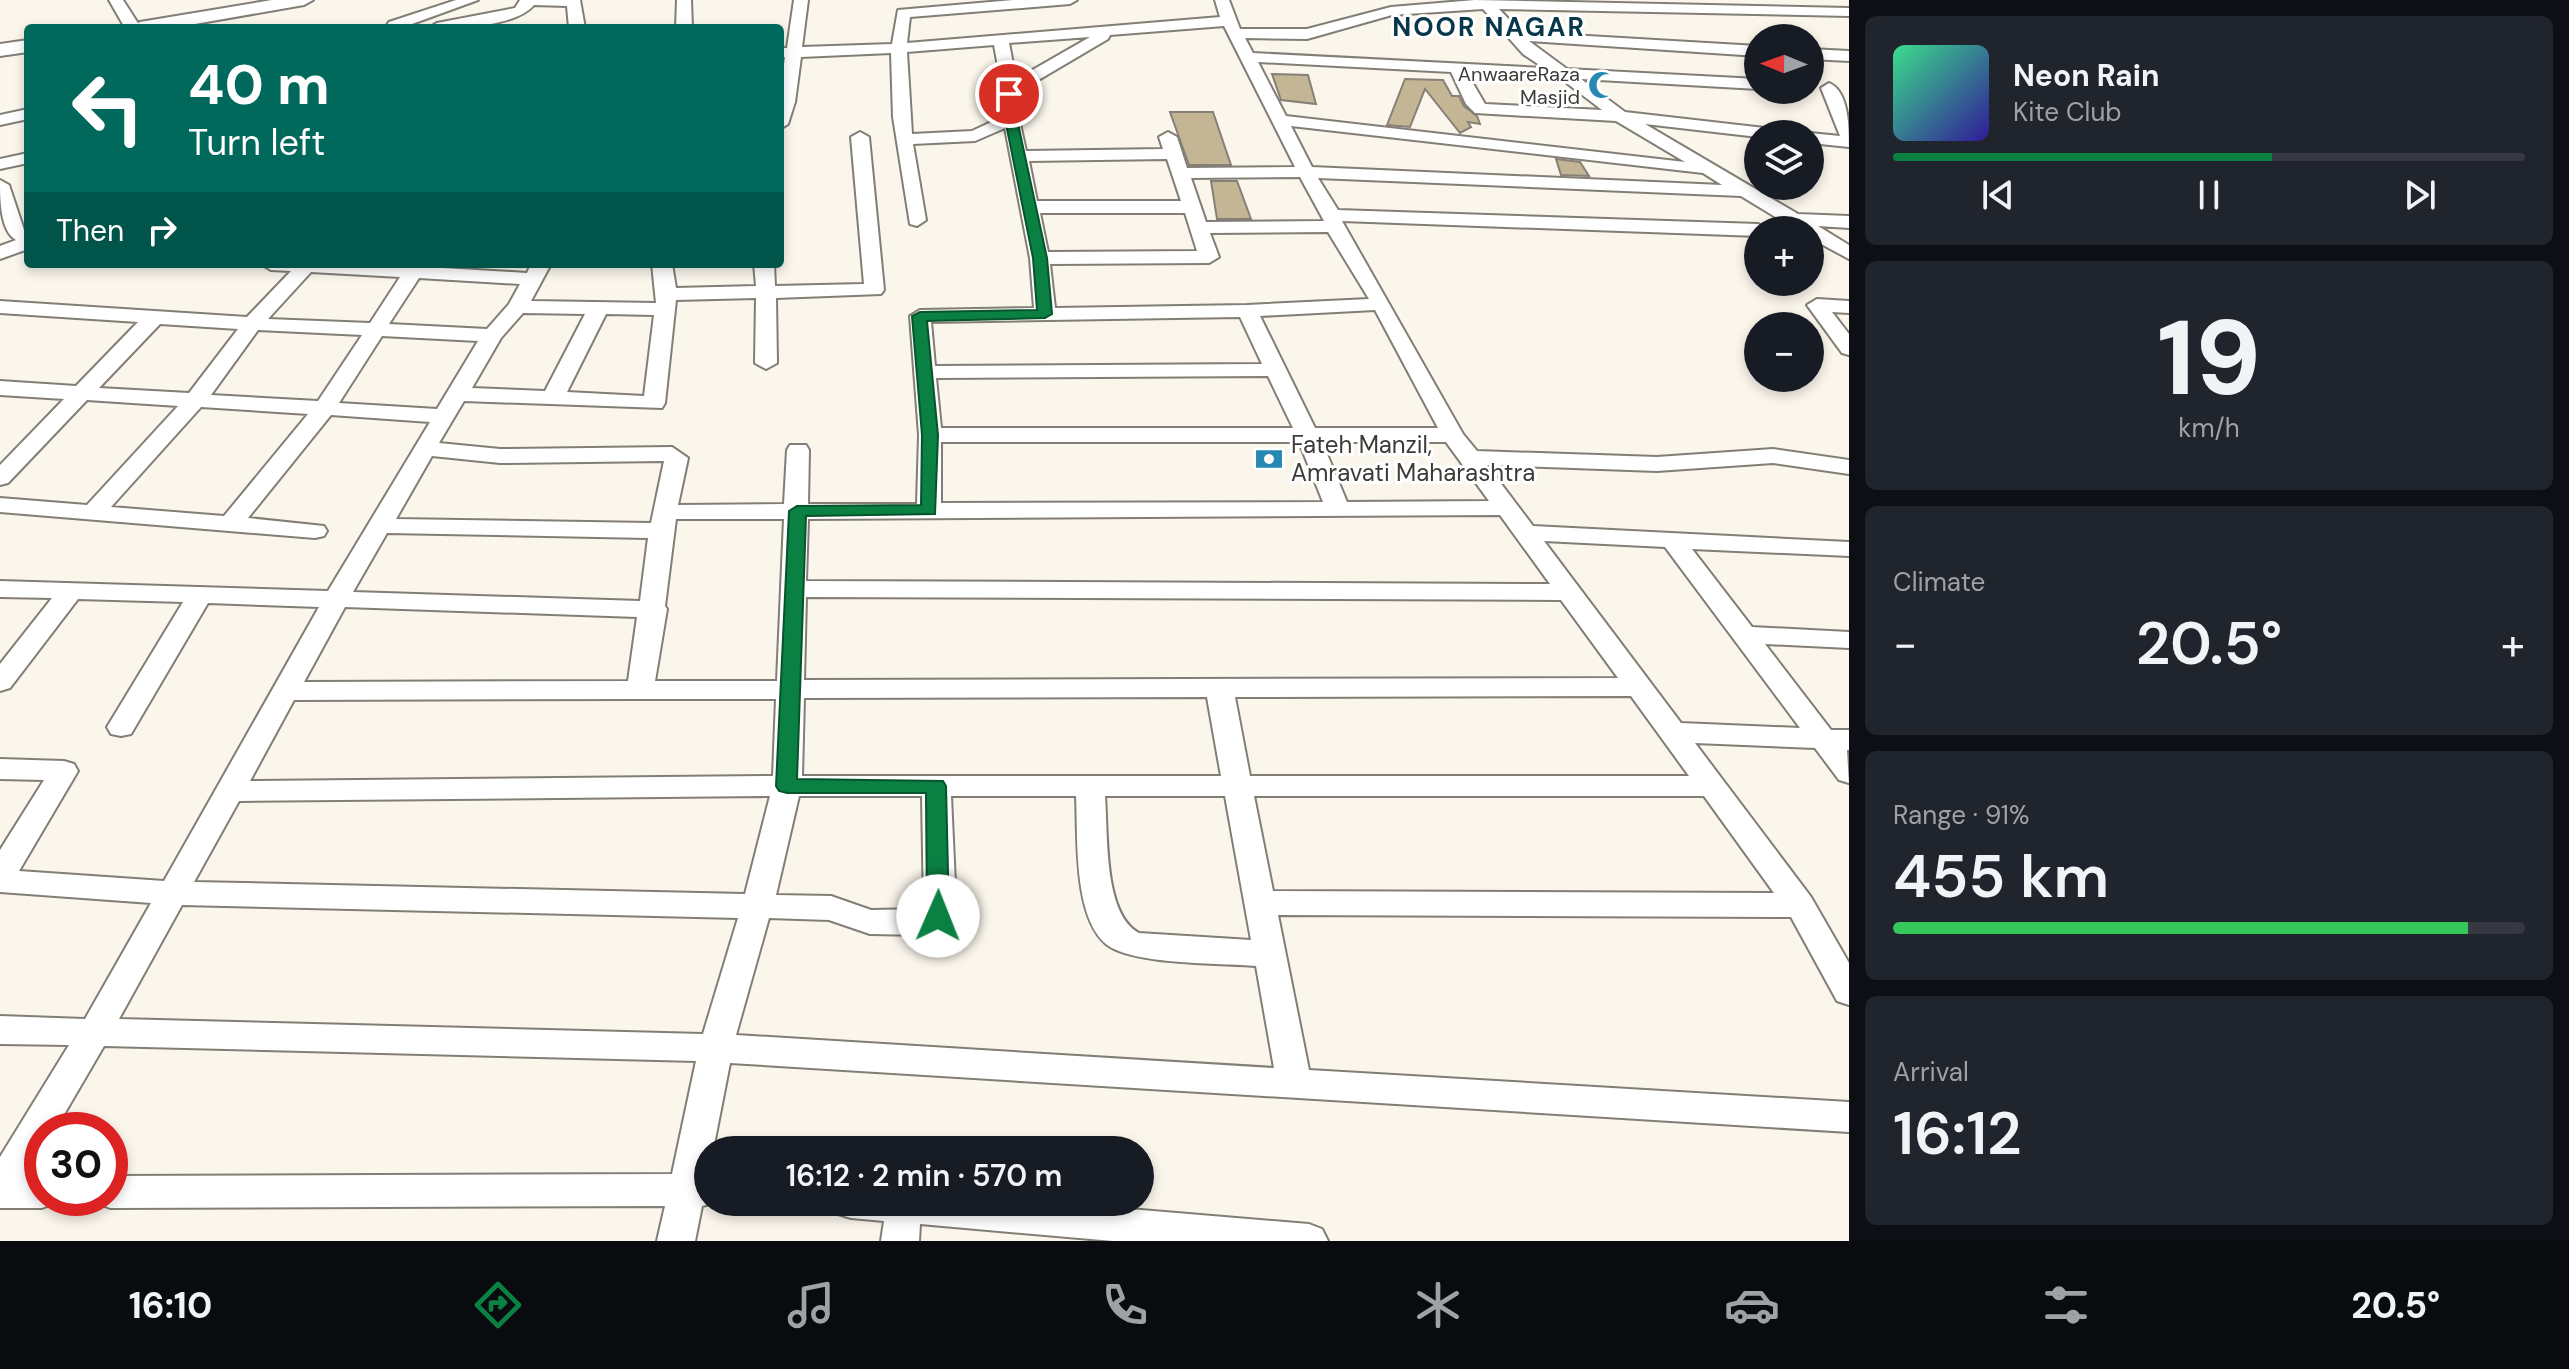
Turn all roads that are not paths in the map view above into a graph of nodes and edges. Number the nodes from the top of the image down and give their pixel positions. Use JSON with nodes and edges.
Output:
{"nodes":[{"id":1,"x":116,"y":0,"type":"edge"},
{"id":2,"x":304,"y":0,"type":"edge"},
{"id":3,"x":471,"y":0,"type":"edge"},
{"id":4,"x":482,"y":0,"type":"edge"},
{"id":5,"x":684,"y":0,"type":"edge"},
{"id":6,"x":801,"y":0,"type":"edge"},
{"id":7,"x":1070,"y":0,"type":"edge"},
{"id":8,"x":528,"y":1,"type":"edge"},
{"id":9,"x":580,"y":1,"type":"edge"},
{"id":10,"x":269,"y":2,"type":"edge"},
{"id":11,"x":1485,"y":2,"type":"edge"},
{"id":12,"x":1641,"y":3,"type":"edge"},
{"id":13,"x":1788,"y":6,"type":"edge"},
{"id":14,"x":903,"y":7,"type":"edge"},
{"id":15,"x":1849,"y":12,"type":"edge"},
{"id":16,"x":1228,"y":18,"type":"edge"},
{"id":17,"x":486,"y":23,"type":"edge"},
{"id":18,"x":131,"y":24,"type":"edge"},
{"id":19,"x":171,"y":24,"type":"edge"},
{"id":20,"x":397,"y":24,"type":"edge"},
{"id":21,"x":577,"y":24,"type":"edge"},
{"id":22,"x":684,"y":24,"type":"edge"},
{"id":23,"x":1111,"y":32,"type":"junction"},
{"id":24,"x":1517,"y":36,"type":"junction"},
{"id":25,"x":1000,"y":40,"type":"junction"},
{"id":26,"x":24,"y":47,"type":"edge"},
{"id":27,"x":897,"y":48,"type":"junction"},
{"id":28,"x":0,"y":50,"type":"edge"},
{"id":29,"x":1744,"y":50,"type":"edge"},
{"id":30,"x":787,"y":52,"type":"edge"},
{"id":31,"x":1824,"y":55,"type":"edge"},
{"id":32,"x":1849,"y":56,"type":"edge"},
{"id":33,"x":1249,"y":57,"type":"junction"},
{"id":34,"x":1457,"y":68,"type":"junction"},
{"id":35,"x":1564,"y":74,"type":"junction"},
{"id":36,"x":1744,"y":83,"type":"edge"},
{"id":37,"x":1824,"y":88,"type":"edge"},
{"id":38,"x":1829,"y":88,"type":"junction"},
{"id":39,"x":1849,"y":89,"type":"edge"},
{"id":40,"x":784,"y":111,"type":"edge"},
{"id":41,"x":1013,"y":114,"type":"junction"},
{"id":42,"x":24,"y":115,"type":"edge"},
{"id":43,"x":1620,"y":116,"type":"junction"},
{"id":44,"x":0,"y":120,"type":"edge"},
{"id":45,"x":1279,"y":120,"type":"junction"},
{"id":46,"x":1744,"y":130,"type":"edge"},
{"id":47,"x":860,"y":137,"type":"dead end"},
{"id":48,"x":905,"y":139,"type":"junction"},
{"id":49,"x":1824,"y":139,"type":"edge"},
{"id":50,"x":1849,"y":140,"type":"edge"},
{"id":51,"x":1174,"y":155,"type":"junction"},
{"id":52,"x":1018,"y":156,"type":"junction"},
{"id":53,"x":24,"y":159,"type":"edge"},
{"id":54,"x":0,"y":164,"type":"edge"},
{"id":55,"x":1705,"y":170,"type":"junction"},
{"id":56,"x":1306,"y":172,"type":"junction"},
{"id":57,"x":1744,"y":190,"type":"edge"},
{"id":58,"x":1744,"y":191,"type":"edge"},
{"id":59,"x":2,"y":192,"type":"edge"},
{"id":60,"x":24,"y":195,"type":"edge"},
{"id":61,"x":1761,"y":200,"type":"edge"},
{"id":62,"x":1029,"y":207,"type":"junction"},
{"id":63,"x":1190,"y":207,"type":"junction"},
{"id":64,"x":1787,"y":216,"type":"edge"},
{"id":65,"x":917,"y":220,"type":"dead end"},
{"id":66,"x":1333,"y":221,"type":"junction"},
{"id":67,"x":1849,"y":222,"type":"edge"},
{"id":68,"x":1824,"y":226,"type":"edge"},
{"id":69,"x":1199,"y":228,"type":"junction"},
{"id":70,"x":1744,"y":230,"type":"edge"},
{"id":71,"x":24,"y":238,"type":"edge"},
{"id":72,"x":1824,"y":238,"type":"edge"},
{"id":73,"x":24,"y":242,"type":"edge"},
{"id":74,"x":0,"y":253,"type":"edge"},
{"id":75,"x":1849,"y":253,"type":"edge"},
{"id":76,"x":1040,"y":258,"type":"junction"},
{"id":77,"x":305,"y":268,"type":"edge"},
{"id":78,"x":414,"y":268,"type":"edge"},
{"id":79,"x":662,"y":268,"type":"edge"},
{"id":80,"x":764,"y":268,"type":"edge"},
{"id":81,"x":537,"y":272,"type":"edge"},
{"id":82,"x":766,"y":292,"type":"junction"},
{"id":83,"x":666,"y":302,"type":"junction"},
{"id":84,"x":1382,"y":304,"type":"junction"},
{"id":85,"x":0,"y":307,"type":"edge"},
{"id":86,"x":518,"y":307,"type":"junction"},
{"id":87,"x":1849,"y":307,"type":"edge"},
{"id":88,"x":598,"y":309,"type":"junction"},
{"id":89,"x":1247,"y":311,"type":"junction"},
{"id":90,"x":1045,"y":314,"type":"junction"},
{"id":91,"x":155,"y":317,"type":"junction"},
{"id":92,"x":252,"y":324,"type":"junction"},
{"id":93,"x":377,"y":330,"type":"junction"},
{"id":94,"x":492,"y":335,"type":"junction"},
{"id":95,"x":1849,"y":349,"type":"edge"},
{"id":96,"x":766,"y":363,"type":"dead end"},
{"id":97,"x":1276,"y":370,"type":"junction"},
{"id":98,"x":924,"y":372,"type":"junction"},
{"id":99,"x":0,"y":388,"type":"edge"},
{"id":100,"x":81,"y":392,"type":"junction"},
{"id":101,"x":553,"y":398,"type":"junction"},
{"id":102,"x":194,"y":402,"type":"junction"},
{"id":103,"x":451,"y":405,"type":"junction"},
{"id":104,"x":325,"y":408,"type":"junction"},
{"id":105,"x":930,"y":435,"type":"junction"},
{"id":106,"x":1453,"y":435,"type":"junction"},
{"id":107,"x":1308,"y":436,"type":"junction"},
{"id":108,"x":425,"y":449,"type":"junction"},
{"id":109,"x":798,"y":450,"type":"dead end"},
{"id":110,"x":1469,"y":458,"type":"junction"},
{"id":111,"x":1849,"y":467,"type":"edge"},
{"id":112,"x":0,"y":478,"type":"edge"},
{"id":113,"x":0,"y":505,"type":"edge"},
{"id":114,"x":1507,"y":508,"type":"junction"},
{"id":115,"x":1338,"y":509,"type":"junction"},
{"id":116,"x":929,"y":510,"type":"junction"},
{"id":117,"x":797,"y":511,"type":"junction"},
{"id":118,"x":92,"y":514,"type":"junction"},
{"id":119,"x":663,"y":522,"type":"junction"},
{"id":120,"x":231,"y":523,"type":"junction"},
{"id":121,"x":380,"y":526,"type":"junction"},
{"id":122,"x":315,"y":531,"type":"dead end"},
{"id":123,"x":1525,"y":533,"type":"junction"},
{"id":124,"x":1673,"y":541,"type":"junction"},
{"id":125,"x":1849,"y":549,"type":"edge"},
{"id":126,"x":0,"y":589,"type":"edge"},
{"id":127,"x":794,"y":589,"type":"junction"},
{"id":128,"x":71,"y":591,"type":"junction"},
{"id":129,"x":1569,"y":592,"type":"junction"},
{"id":130,"x":200,"y":595,"type":"junction"},
{"id":131,"x":337,"y":598,"type":"junction"},
{"id":132,"x":654,"y":609,"type":"junction"},
{"id":133,"x":1744,"y":635,"type":"junction"},
{"id":134,"x":1849,"y":640,"type":"edge"},
{"id":135,"x":0,"y":682,"type":"edge"},
{"id":136,"x":792,"y":687,"type":"junction"},
{"id":137,"x":1219,"y":687,"type":"junction"},
{"id":138,"x":1639,"y":687,"type":"junction"},
{"id":139,"x":284,"y":691,"type":"junction"},
{"id":140,"x":640,"y":691,"type":"junction"},
{"id":141,"x":121,"y":727,"type":"dead end"},
{"id":142,"x":1672,"y":732,"type":"junction"},
{"id":143,"x":1836,"y":739,"type":"edge"},
{"id":144,"x":0,"y":769,"type":"edge"},
{"id":145,"x":1849,"y":773,"type":"edge"},
{"id":146,"x":787,"y":786,"type":"junction"},
{"id":147,"x":936,"y":786,"type":"junction"},
{"id":148,"x":1090,"y":786,"type":"junction"},
{"id":149,"x":1240,"y":786,"type":"junction"},
{"id":150,"x":1712,"y":786,"type":"junction"},
{"id":151,"x":232,"y":791,"type":"junction"},
{"id":152,"x":0,"y":878,"type":"edge"},
{"id":153,"x":174,"y":893,"type":"junction"},
{"id":154,"x":1261,"y":903,"type":"junction"},
{"id":155,"x":1800,"y":905,"type":"junction"},
{"id":156,"x":757,"y":907,"type":"junction"},
{"id":157,"x":1270,"y":954,"type":"junction"},
{"id":158,"x":1849,"y":992,"type":"edge"},
{"id":159,"x":0,"y":1030,"type":"edge"},
{"id":160,"x":94,"y":1034,"type":"junction"},
{"id":161,"x":716,"y":1048,"type":"junction"},
{"id":162,"x":1294,"y":1083,"type":"junction"},
{"id":163,"x":1849,"y":1117,"type":"edge"},
{"id":164,"x":705,"y":1136,"type":"edge"},
{"id":165,"x":694,"y":1189,"type":"edge"},
{"id":166,"x":0,"y":1191,"type":"edge"},
{"id":167,"x":24,"y":1192,"type":"edge"},
{"id":168,"x":128,"y":1192,"type":"edge"},
{"id":169,"x":694,"y":1200,"type":"edge"},
{"id":170,"x":883,"y":1216,"type":"edge"},
{"id":171,"x":902,"y":1224,"type":"edge"},
{"id":172,"x":1058,"y":1230,"type":"edge"},
{"id":173,"x":676,"y":1241,"type":"edge"},
{"id":174,"x":1309,"y":1241,"type":"edge"}],
"edges":[{"from":1,"to":18,"type":"street"},
{"from":2,"to":10,"type":"main road"},
{"from":3,"to":20,"type":"street"},
{"from":4,"to":17,"type":"street"},
{"from":5,"to":22,"type":"street"},
{"from":6,"to":30,"type":"street"},
{"from":7,"to":14,"type":"street"},
{"from":8,"to":9,"type":"street"},
{"from":8,"to":17,"type":"street"},
{"from":9,"to":21,"type":"street"},
{"from":10,"to":19,"type":"main road"},
{"from":11,"to":12,"type":"street"},
{"from":11,"to":16,"type":"street"},
{"from":11,"to":24,"type":"street"},
{"from":12,"to":13,"type":"street"},
{"from":13,"to":15,"type":"street"},
{"from":14,"to":27,"type":"street"},
{"from":16,"to":23,"type":"street"},
{"from":16,"to":33,"type":"street"},
{"from":23,"to":25,"type":"street"},
{"from":23,"to":41,"type":"street"},
{"from":24,"to":29,"type":"street"},
{"from":24,"to":35,"type":"street"},
{"from":25,"to":27,"type":"street"},
{"from":25,"to":41,"type":"street"},
{"from":26,"to":28,"type":"main road"},
{"from":27,"to":30,"type":"street"},
{"from":27,"to":48,"type":"street"},
{"from":30,"to":40,"type":"street"},
{"from":31,"to":32,"type":"street"},
{"from":33,"to":34,"type":"street"},
{"from":33,"to":45,"type":"street"},
{"from":34,"to":35,"type":"street"},
{"from":34,"to":43,"type":"street"},
{"from":35,"to":36,"type":"street"},
{"from":35,"to":43,"type":"street"},
{"from":37,"to":38,"type":"street"},
{"from":38,"to":39,"type":"street"},
{"from":38,"to":50,"type":"street"},
{"from":41,"to":48,"type":"street"},
{"from":41,"to":52,"type":"street"},
{"from":42,"to":44,"type":"street"},
{"from":43,"to":46,"type":"street"},
{"from":43,"to":55,"type":"street"},
{"from":45,"to":55,"type":"street"},
{"from":45,"to":56,"type":"street"},
{"from":47,"to":82,"type":"street"},
{"from":48,"to":65,"type":"street"},
{"from":49,"to":50,"type":"street"},
{"from":51,"to":52,"type":"street"},
{"from":51,"to":56,"type":"street"},
{"from":51,"to":63,"type":"street"},
{"from":52,"to":62,"type":"street"},
{"from":53,"to":54,"type":"street"},
{"from":55,"to":57,"type":"street"},
{"from":56,"to":58,"type":"street"},
{"from":56,"to":66,"type":"street"},
{"from":59,"to":60,"type":"street"},
{"from":59,"to":71,"type":"street"},
{"from":61,"to":64,"type":"street"},
{"from":62,"to":63,"type":"street"},
{"from":62,"to":76,"type":"street"},
{"from":63,"to":69,"type":"street"},
{"from":66,"to":69,"type":"street"},
{"from":66,"to":70,"type":"street"},
{"from":66,"to":84,"type":"street"},
{"from":67,"to":68,"type":"street"},
{"from":69,"to":76,"type":"street"},
{"from":72,"to":75,"type":"street"},
{"from":73,"to":74,"type":"street"},
{"from":76,"to":90,"type":"street"},
{"from":77,"to":92,"type":"street"},
{"from":78,"to":81,"type":"street"},
{"from":78,"to":93,"type":"street"},
{"from":79,"to":83,"type":"street"},
{"from":80,"to":82,"type":"street"},
{"from":81,"to":86,"type":"street"},
{"from":82,"to":83,"type":"street"},
{"from":82,"to":96,"type":"street"},
{"from":83,"to":88,"type":"street"},
{"from":83,"to":101,"type":"street"},
{"from":84,"to":89,"type":"street"},
{"from":84,"to":106,"type":"street"},
{"from":85,"to":91,"type":"street"},
{"from":86,"to":88,"type":"street"},
{"from":86,"to":94,"type":"street"},
{"from":87,"to":95,"type":"street"},
{"from":88,"to":101,"type":"street"},
{"from":89,"to":90,"type":"street"},
{"from":89,"to":97,"type":"street"},
{"from":90,"to":98,"type":"street"},
{"from":91,"to":92,"type":"street"},
{"from":91,"to":100,"type":"street"},
{"from":92,"to":93,"type":"street"},
{"from":92,"to":102,"type":"street"},
{"from":93,"to":94,"type":"street"},
{"from":93,"to":104,"type":"street"},
{"from":94,"to":103,"type":"street"},
{"from":97,"to":98,"type":"street"},
{"from":97,"to":107,"type":"street"},
{"from":98,"to":105,"type":"street"},
{"from":99,"to":100,"type":"street"},
{"from":100,"to":102,"type":"street"},
{"from":100,"to":112,"type":"street"},
{"from":101,"to":103,"type":"street"},
{"from":102,"to":104,"type":"street"},
{"from":102,"to":118,"type":"street"},
{"from":103,"to":104,"type":"street"},
{"from":103,"to":108,"type":"street"},
{"from":104,"to":120,"type":"street"},
{"from":105,"to":107,"type":"street"},
{"from":105,"to":116,"type":"street"},
{"from":106,"to":107,"type":"street"},
{"from":106,"to":110,"type":"street"},
{"from":107,"to":115,"type":"street"},
{"from":108,"to":119,"type":"street"},
{"from":108,"to":121,"type":"street"},
{"from":109,"to":117,"type":"street"},
{"from":110,"to":111,"type":"street"},
{"from":110,"to":114,"type":"street"},
{"from":113,"to":118,"type":"street"},
{"from":114,"to":115,"type":"street"},
{"from":114,"to":123,"type":"street"},
{"from":115,"to":116,"type":"street"},
{"from":116,"to":117,"type":"street"},
{"from":117,"to":119,"type":"street"},
{"from":117,"to":127,"type":"street"},
{"from":118,"to":120,"type":"street"},
{"from":119,"to":121,"type":"street"},
{"from":119,"to":132,"type":"street"},
{"from":120,"to":122,"type":"street"},
{"from":121,"to":131,"type":"street"},
{"from":123,"to":124,"type":"street"},
{"from":123,"to":129,"type":"street"},
{"from":124,"to":125,"type":"street"},
{"from":124,"to":133,"type":"street"},
{"from":126,"to":128,"type":"street"},
{"from":127,"to":129,"type":"street"},
{"from":127,"to":136,"type":"street"},
{"from":128,"to":130,"type":"street"},
{"from":128,"to":135,"type":"street"},
{"from":129,"to":138,"type":"street"},
{"from":130,"to":131,"type":"street"},
{"from":130,"to":141,"type":"street"},
{"from":131,"to":132,"type":"street"},
{"from":131,"to":139,"type":"street"},
{"from":132,"to":140,"type":"street"},
{"from":133,"to":134,"type":"street"},
{"from":133,"to":143,"type":"street"},
{"from":136,"to":137,"type":"street"},
{"from":136,"to":140,"type":"street"},
{"from":136,"to":146,"type":"street"},
{"from":137,"to":138,"type":"street"},
{"from":137,"to":149,"type":"street"},
{"from":138,"to":142,"type":"street"},
{"from":139,"to":140,"type":"street"},
{"from":139,"to":151,"type":"street"},
{"from":142,"to":143,"type":"street"},
{"from":142,"to":150,"type":"street"},
{"from":143,"to":145,"type":"street"},
{"from":144,"to":152,"type":"street"},
{"from":146,"to":147,"type":"street"},
{"from":146,"to":151,"type":"street"},
{"from":146,"to":156,"type":"street"},
{"from":147,"to":148,"type":"street"},
{"from":147,"to":156,"type":"street"},
{"from":148,"to":149,"type":"street"},
{"from":148,"to":157,"type":"street"},
{"from":149,"to":150,"type":"street"},
{"from":149,"to":154,"type":"street"},
{"from":150,"to":155,"type":"street"},
{"from":151,"to":153,"type":"street"},
{"from":152,"to":153,"type":"street"},
{"from":153,"to":156,"type":"street"},
{"from":153,"to":160,"type":"street"},
{"from":154,"to":155,"type":"street"},
{"from":154,"to":157,"type":"street"},
{"from":155,"to":158,"type":"street"},
{"from":156,"to":161,"type":"street"},
{"from":157,"to":162,"type":"street"},
{"from":159,"to":160,"type":"street"},
{"from":160,"to":161,"type":"street"},
{"from":160,"to":166,"type":"street"},
{"from":161,"to":162,"type":"street"},
{"from":161,"to":164,"type":"street"},
{"from":162,"to":163,"type":"street"},
{"from":165,"to":168,"type":"street"},
{"from":166,"to":167,"type":"street"},
{"from":169,"to":173,"type":"street"},
{"from":170,"to":171,"type":"street"},
{"from":171,"to":172,"type":"street"},
{"from":172,"to":174,"type":"street"}]}
